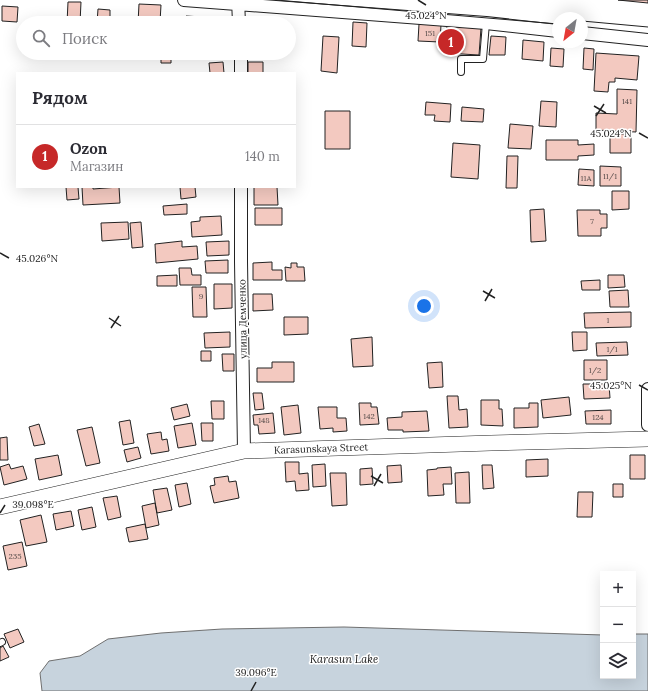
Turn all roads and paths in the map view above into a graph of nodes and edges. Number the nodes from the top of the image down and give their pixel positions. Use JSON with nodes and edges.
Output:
{"nodes":[{"id":1,"x":184,"y":0,"type":"edge"},
{"id":2,"x":238,"y":2,"type":"edge"},
{"id":3,"x":239,"y":16,"type":"edge"},
{"id":4,"x":486,"y":23,"type":"junction"},
{"id":5,"x":552,"y":29,"type":"edge"},
{"id":6,"x":588,"y":34,"type":"edge"},
{"id":7,"x":648,"y":40,"type":"edge"},
{"id":8,"x":241,"y":60,"type":"edge"},
{"id":9,"x":241,"y":72,"type":"edge"},
{"id":10,"x":461,"y":72,"type":"dead end"},
{"id":11,"x":241,"y":188,"type":"edge"},
{"id":12,"x":648,"y":389,"type":"edge"},
{"id":13,"x":648,"y":425,"type":"edge"},
{"id":14,"x":648,"y":439,"type":"edge"},
{"id":15,"x":244,"y":451,"type":"junction"},
{"id":16,"x":0,"y":507,"type":"edge"}],
"edges":[{"from":1,"to":2,"type":"street"},
{"from":2,"to":3,"type":"street"},
{"from":2,"to":4,"type":"street"},
{"from":4,"to":5,"type":"street"},
{"from":4,"to":10,"type":"lane"},
{"from":6,"to":7,"type":"street"},
{"from":8,"to":9,"type":"street"},
{"from":11,"to":15,"type":"street","name":"улица Демченко"},
{"from":12,"to":13,"type":"street"},
{"from":14,"to":15,"type":"street","name":"Karasunskaya Street"},
{"from":15,"to":16,"type":"street","name":"Karasunskaya Street"}]}
